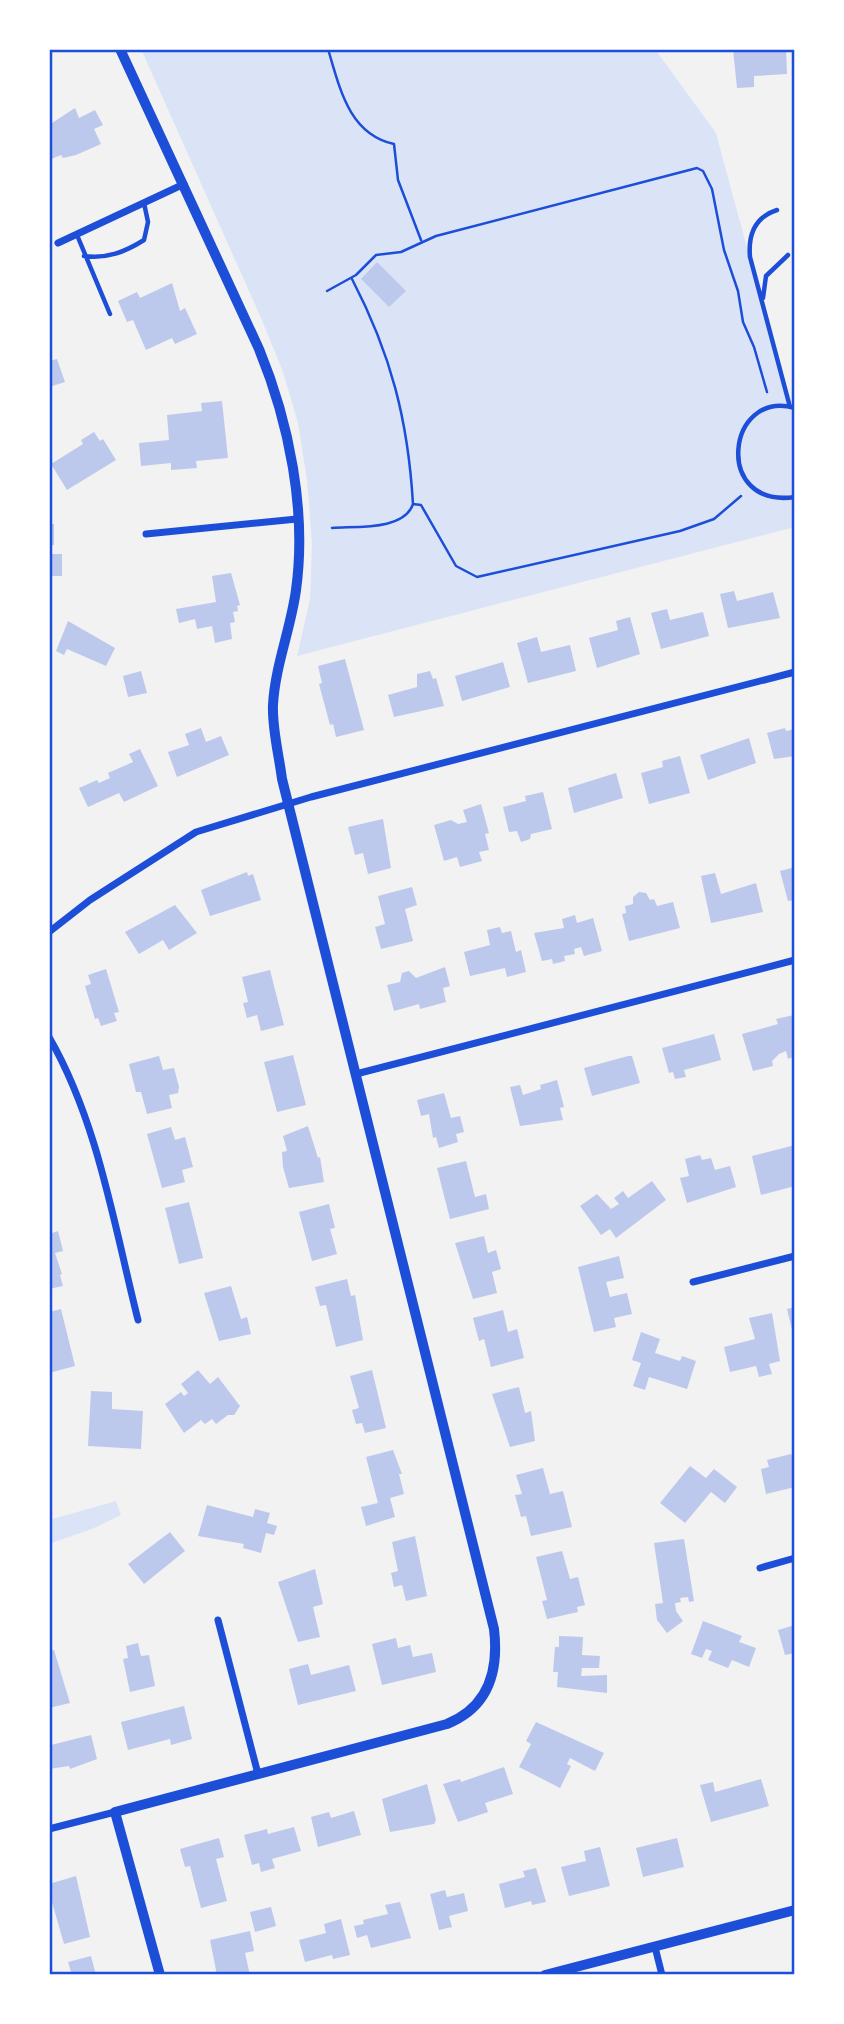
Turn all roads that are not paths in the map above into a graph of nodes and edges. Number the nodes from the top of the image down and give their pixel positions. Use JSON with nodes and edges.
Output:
{"nodes":[{"id":1,"x":120,"y":49,"type":"edge"},
{"id":2,"x":184,"y":184,"type":"junction"},
{"id":3,"x":144,"y":202,"type":"junction"},
{"id":4,"x":777,"y":210,"type":"dead end"},
{"id":5,"x":76,"y":234,"type":"junction"},
{"id":6,"x":58,"y":243,"type":"dead end"},
{"id":7,"x":788,"y":255,"type":"dead end"},
{"id":8,"x":84,"y":256,"type":"junction"},
{"id":9,"x":764,"y":309,"type":"junction"},
{"id":10,"x":110,"y":314,"type":"dead end"},
{"id":11,"x":792,"y":408,"type":"edge"},
{"id":12,"x":795,"y":497,"type":"edge"},
{"id":13,"x":297,"y":519,"type":"junction"},
{"id":14,"x":146,"y":534,"type":"dead end"},
{"id":15,"x":795,"y":672,"type":"edge"},
{"id":16,"x":288,"y":803,"type":"junction"},
{"id":17,"x":49,"y":932,"type":"edge"},
{"id":18,"x":795,"y":960,"type":"edge"},
{"id":19,"x":49,"y":1037,"type":"edge"},
{"id":20,"x":356,"y":1074,"type":"junction"},
{"id":21,"x":795,"y":1256,"type":"edge"},
{"id":22,"x":693,"y":1282,"type":"dead end"},
{"id":23,"x":138,"y":1320,"type":"dead end"},
{"id":24,"x":795,"y":1559,"type":"edge"},
{"id":25,"x":760,"y":1569,"type":"dead end"},
{"id":26,"x":218,"y":1620,"type":"dead end"},
{"id":27,"x":258,"y":1774,"type":"junction"},
{"id":28,"x":115,"y":1812,"type":"junction"},
{"id":29,"x":49,"y":1829,"type":"edge"},
{"id":30,"x":795,"y":1910,"type":"edge"},
{"id":31,"x":655,"y":1947,"type":"junction"},
{"id":32,"x":160,"y":1975,"type":"edge"},
{"id":33,"x":545,"y":1975,"type":"edge"},
{"id":34,"x":662,"y":1975,"type":"edge"}],
"edges":[{"from":1,"to":2,"type":"street"},
{"from":2,"to":3,"type":"street"},
{"from":2,"to":13,"type":"street"},
{"from":3,"to":5,"type":"street"},
{"from":3,"to":8,"type":"lane"},
{"from":4,"to":9,"type":"lane"},
{"from":5,"to":6,"type":"street"},
{"from":5,"to":8,"type":"lane"},
{"from":7,"to":9,"type":"lane"},
{"from":8,"to":10,"type":"lane"},
{"from":9,"to":11,"type":"lane"},
{"from":11,"to":12,"type":"lane"},
{"from":13,"to":14,"type":"street"},
{"from":13,"to":16,"type":"street"},
{"from":15,"to":16,"type":"street"},
{"from":16,"to":17,"type":"street"},
{"from":16,"to":20,"type":"street"},
{"from":18,"to":20,"type":"street"},
{"from":19,"to":23,"type":"street"},
{"from":20,"to":27,"type":"street"},
{"from":21,"to":22,"type":"street"},
{"from":24,"to":25,"type":"street"},
{"from":26,"to":27,"type":"street"},
{"from":27,"to":28,"type":"street"},
{"from":28,"to":29,"type":"street"},
{"from":28,"to":32,"type":"street"},
{"from":30,"to":31,"type":"street"},
{"from":31,"to":33,"type":"street"},
{"from":31,"to":34,"type":"street"}]}
